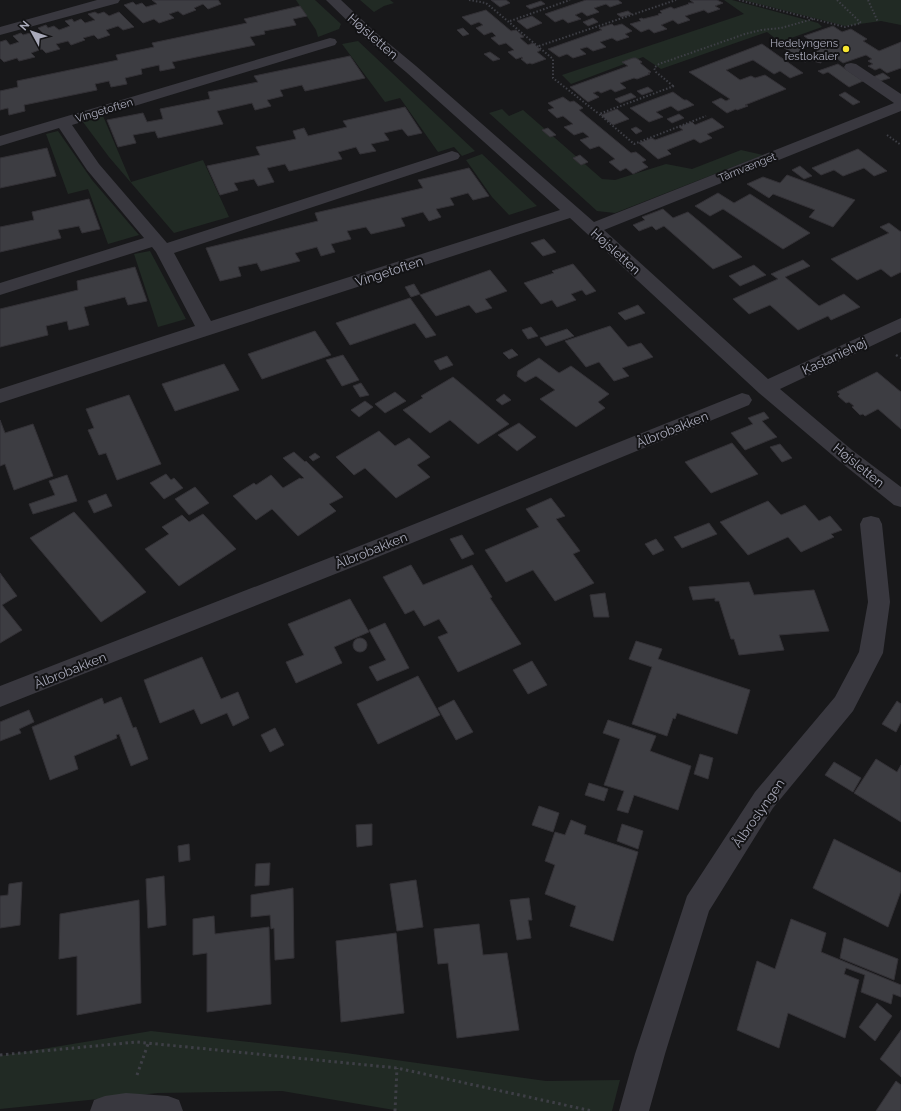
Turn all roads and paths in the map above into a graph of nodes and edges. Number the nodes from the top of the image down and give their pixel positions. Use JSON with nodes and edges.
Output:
{"nodes":[{"id":1,"x":113,"y":0,"type":"edge"},
{"id":2,"x":333,"y":0,"type":"edge"},
{"id":3,"x":469,"y":0,"type":"edge"},
{"id":4,"x":570,"y":0,"type":"edge"},
{"id":5,"x":676,"y":0,"type":"edge"},
{"id":6,"x":739,"y":0,"type":"edge"},
{"id":7,"x":837,"y":0,"type":"edge"},
{"id":8,"x":868,"y":0,"type":"edge"},
{"id":9,"x":813,"y":19,"type":"junction"},
{"id":10,"x":509,"y":21,"type":"junction"},
{"id":11,"x":878,"y":22,"type":"dead end"},
{"id":12,"x":0,"y":31,"type":"edge"},
{"id":13,"x":330,"y":42,"type":"dead end"},
{"id":14,"x":539,"y":46,"type":"junction"},
{"id":15,"x":851,"y":67,"type":"dead end"},
{"id":16,"x":901,"y":101,"type":"edge"},
{"id":17,"x":901,"y":106,"type":"edge"},
{"id":18,"x":598,"y":114,"type":"junction"},
{"id":19,"x":706,"y":116,"type":"dead end"},
{"id":20,"x":62,"y":122,"type":"junction"},
{"id":21,"x":0,"y":141,"type":"edge"},
{"id":22,"x":452,"y":156,"type":"dead end"},
{"id":23,"x":572,"y":212,"type":"junction"},
{"id":24,"x":592,"y":229,"type":"junction"},
{"id":25,"x":161,"y":245,"type":"junction"},
{"id":26,"x":0,"y":289,"type":"edge"},
{"id":27,"x":901,"y":324,"type":"edge"},
{"id":28,"x":206,"y":329,"type":"junction"},
{"id":29,"x":766,"y":388,"type":"junction"},
{"id":30,"x":0,"y":396,"type":"edge"},
{"id":31,"x":742,"y":400,"type":"dead end"},
{"id":32,"x":901,"y":499,"type":"edge"},
{"id":33,"x":871,"y":524,"type":"dead end"},
{"id":34,"x":0,"y":697,"type":"edge"},
{"id":35,"x":0,"y":1055,"type":"edge"},
{"id":36,"x":397,"y":1068,"type":"junction"},
{"id":37,"x":105,"y":1111,"type":"edge"},
{"id":38,"x":168,"y":1111,"type":"edge"},
{"id":39,"x":395,"y":1111,"type":"edge"},
{"id":40,"x":592,"y":1111,"type":"edge"},
{"id":41,"x":634,"y":1111,"type":"edge"}],
"edges":[{"from":1,"to":12,"type":"street"},
{"from":2,"to":23,"type":"street","name":"Højsletten"},
{"from":3,"to":10,"type":"path"},
{"from":4,"to":10,"type":"path"},
{"from":5,"to":14,"type":"path"},
{"from":6,"to":9,"type":"path"},
{"from":7,"to":9,"type":"path"},
{"from":8,"to":11,"type":"path"},
{"from":9,"to":18,"type":"path"},
{"from":10,"to":14,"type":"path"},
{"from":13,"to":20,"type":"street","name":"Vingetoften"},
{"from":14,"to":18,"type":"path"},
{"from":15,"to":16,"type":"street"},
{"from":17,"to":24,"type":"street","name":"Tårnvænget"},
{"from":18,"to":19,"type":"path"},
{"from":20,"to":21,"type":"street","name":"Vingetoften"},
{"from":20,"to":25,"type":"street","name":"Vingetoften"},
{"from":22,"to":25,"type":"street"},
{"from":23,"to":24,"type":"street","name":"Højsletten"},
{"from":23,"to":28,"type":"street","name":"Vingetoften"},
{"from":24,"to":29,"type":"street","name":"Højsletten"},
{"from":25,"to":26,"type":"street"},
{"from":25,"to":28,"type":"street","name":"Vingetoften"},
{"from":27,"to":29,"type":"street","name":"Kastaniehøj"},
{"from":28,"to":30,"type":"street","name":"Vingetoften"},
{"from":29,"to":32,"type":"street","name":"Højsletten"},
{"from":31,"to":34,"type":"street","name":"Ålbrobakken"},
{"from":33,"to":41,"type":"street","name":"Ålbroslyngen"},
{"from":35,"to":36,"type":"path"},
{"from":36,"to":39,"type":"path"},
{"from":36,"to":40,"type":"path"},
{"from":37,"to":38,"type":"street"}]}
